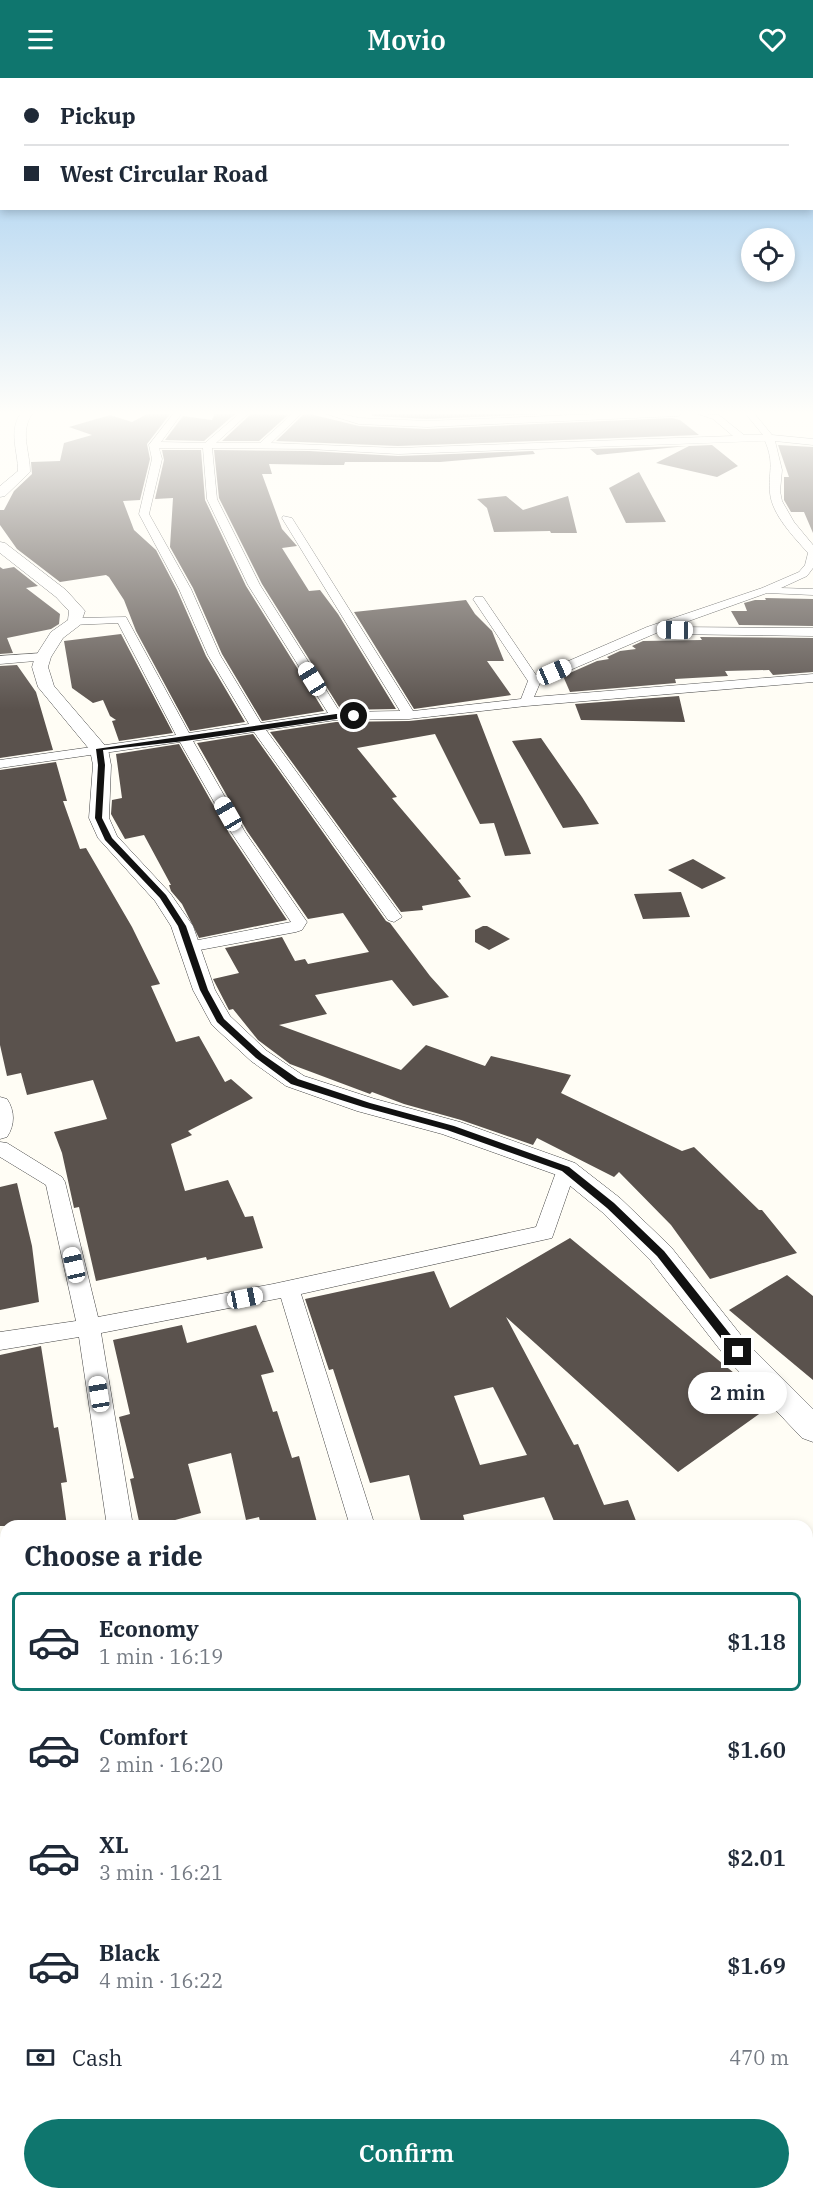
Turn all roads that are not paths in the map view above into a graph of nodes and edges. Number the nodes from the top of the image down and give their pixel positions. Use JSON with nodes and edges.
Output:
{"nodes":[{"id":1,"x":144,"y":512,"type":"edge"},
{"id":2,"x":218,"y":512,"type":"edge"},
{"id":3,"x":784,"y":512,"type":"edge"},
{"id":4,"x":287,"y":518,"type":"dead end"},
{"id":5,"x":0,"y":546,"type":"edge"},
{"id":6,"x":813,"y":553,"type":"edge"},
{"id":7,"x":766,"y":591,"type":"junction"},
{"id":8,"x":813,"y":592,"type":"edge"},
{"id":9,"x":479,"y":599,"type":"dead end"},
{"id":10,"x":75,"y":622,"type":"junction"},
{"id":11,"x":651,"y":630,"type":"junction"},
{"id":12,"x":813,"y":632,"type":"edge"},
{"id":13,"x":43,"y":657,"type":"junction"},
{"id":14,"x":0,"y":660,"type":"edge"},
{"id":15,"x":813,"y":678,"type":"edge"},
{"id":16,"x":534,"y":681,"type":"junction"},
{"id":17,"x":526,"y":702,"type":"junction"},
{"id":18,"x":409,"y":715,"type":"junction"},
{"id":19,"x":336,"y":716,"type":"junction"},
{"id":20,"x":258,"y":728,"type":"junction"},
{"id":21,"x":185,"y":739,"type":"junction"},
{"id":22,"x":99,"y":749,"type":"junction"},
{"id":23,"x":0,"y":764,"type":"edge"},
{"id":24,"x":394,"y":917,"type":"dead end"},
{"id":25,"x":189,"y":947,"type":"junction"},
{"id":26,"x":0,"y":1103,"type":"edge"},
{"id":27,"x":0,"y":1133,"type":"edge"},
{"id":28,"x":0,"y":1148,"type":"edge"},
{"id":29,"x":566,"y":1169,"type":"junction"},
{"id":30,"x":289,"y":1289,"type":"junction"},
{"id":31,"x":89,"y":1328,"type":"junction"},
{"id":32,"x":0,"y":1341,"type":"edge"},
{"id":33,"x":813,"y":1429,"type":"edge"},
{"id":34,"x":119,"y":1520,"type":"edge"},
{"id":35,"x":361,"y":1520,"type":"edge"}],
"edges":[{"from":1,"to":20,"type":"street"},
{"from":2,"to":19,"type":"street"},
{"from":3,"to":6,"type":"street"},
{"from":4,"to":18,"type":"street"},
{"from":5,"to":10,"type":"street"},
{"from":6,"to":7,"type":"street"},
{"from":7,"to":8,"type":"street"},
{"from":7,"to":11,"type":"street"},
{"from":9,"to":16,"type":"street"},
{"from":10,"to":13,"type":"street"},
{"from":10,"to":21,"type":"street"},
{"from":11,"to":12,"type":"street"},
{"from":11,"to":16,"type":"street"},
{"from":13,"to":14,"type":"street"},
{"from":13,"to":22,"type":"street"},
{"from":15,"to":17,"type":"street"},
{"from":16,"to":17,"type":"street"},
{"from":17,"to":18,"type":"street"},
{"from":18,"to":19,"type":"street"},
{"from":19,"to":20,"type":"street"},
{"from":20,"to":21,"type":"street"},
{"from":20,"to":24,"type":"street"},
{"from":21,"to":22,"type":"street"},
{"from":21,"to":25,"type":"street"},
{"from":22,"to":23,"type":"street"},
{"from":22,"to":25,"type":"street"},
{"from":25,"to":29,"type":"street"},
{"from":26,"to":27,"type":"street"},
{"from":28,"to":31,"type":"street"},
{"from":29,"to":30,"type":"street"},
{"from":29,"to":33,"type":"street"},
{"from":30,"to":31,"type":"street"},
{"from":30,"to":35,"type":"street"},
{"from":31,"to":32,"type":"street"},
{"from":31,"to":34,"type":"street"}]}
